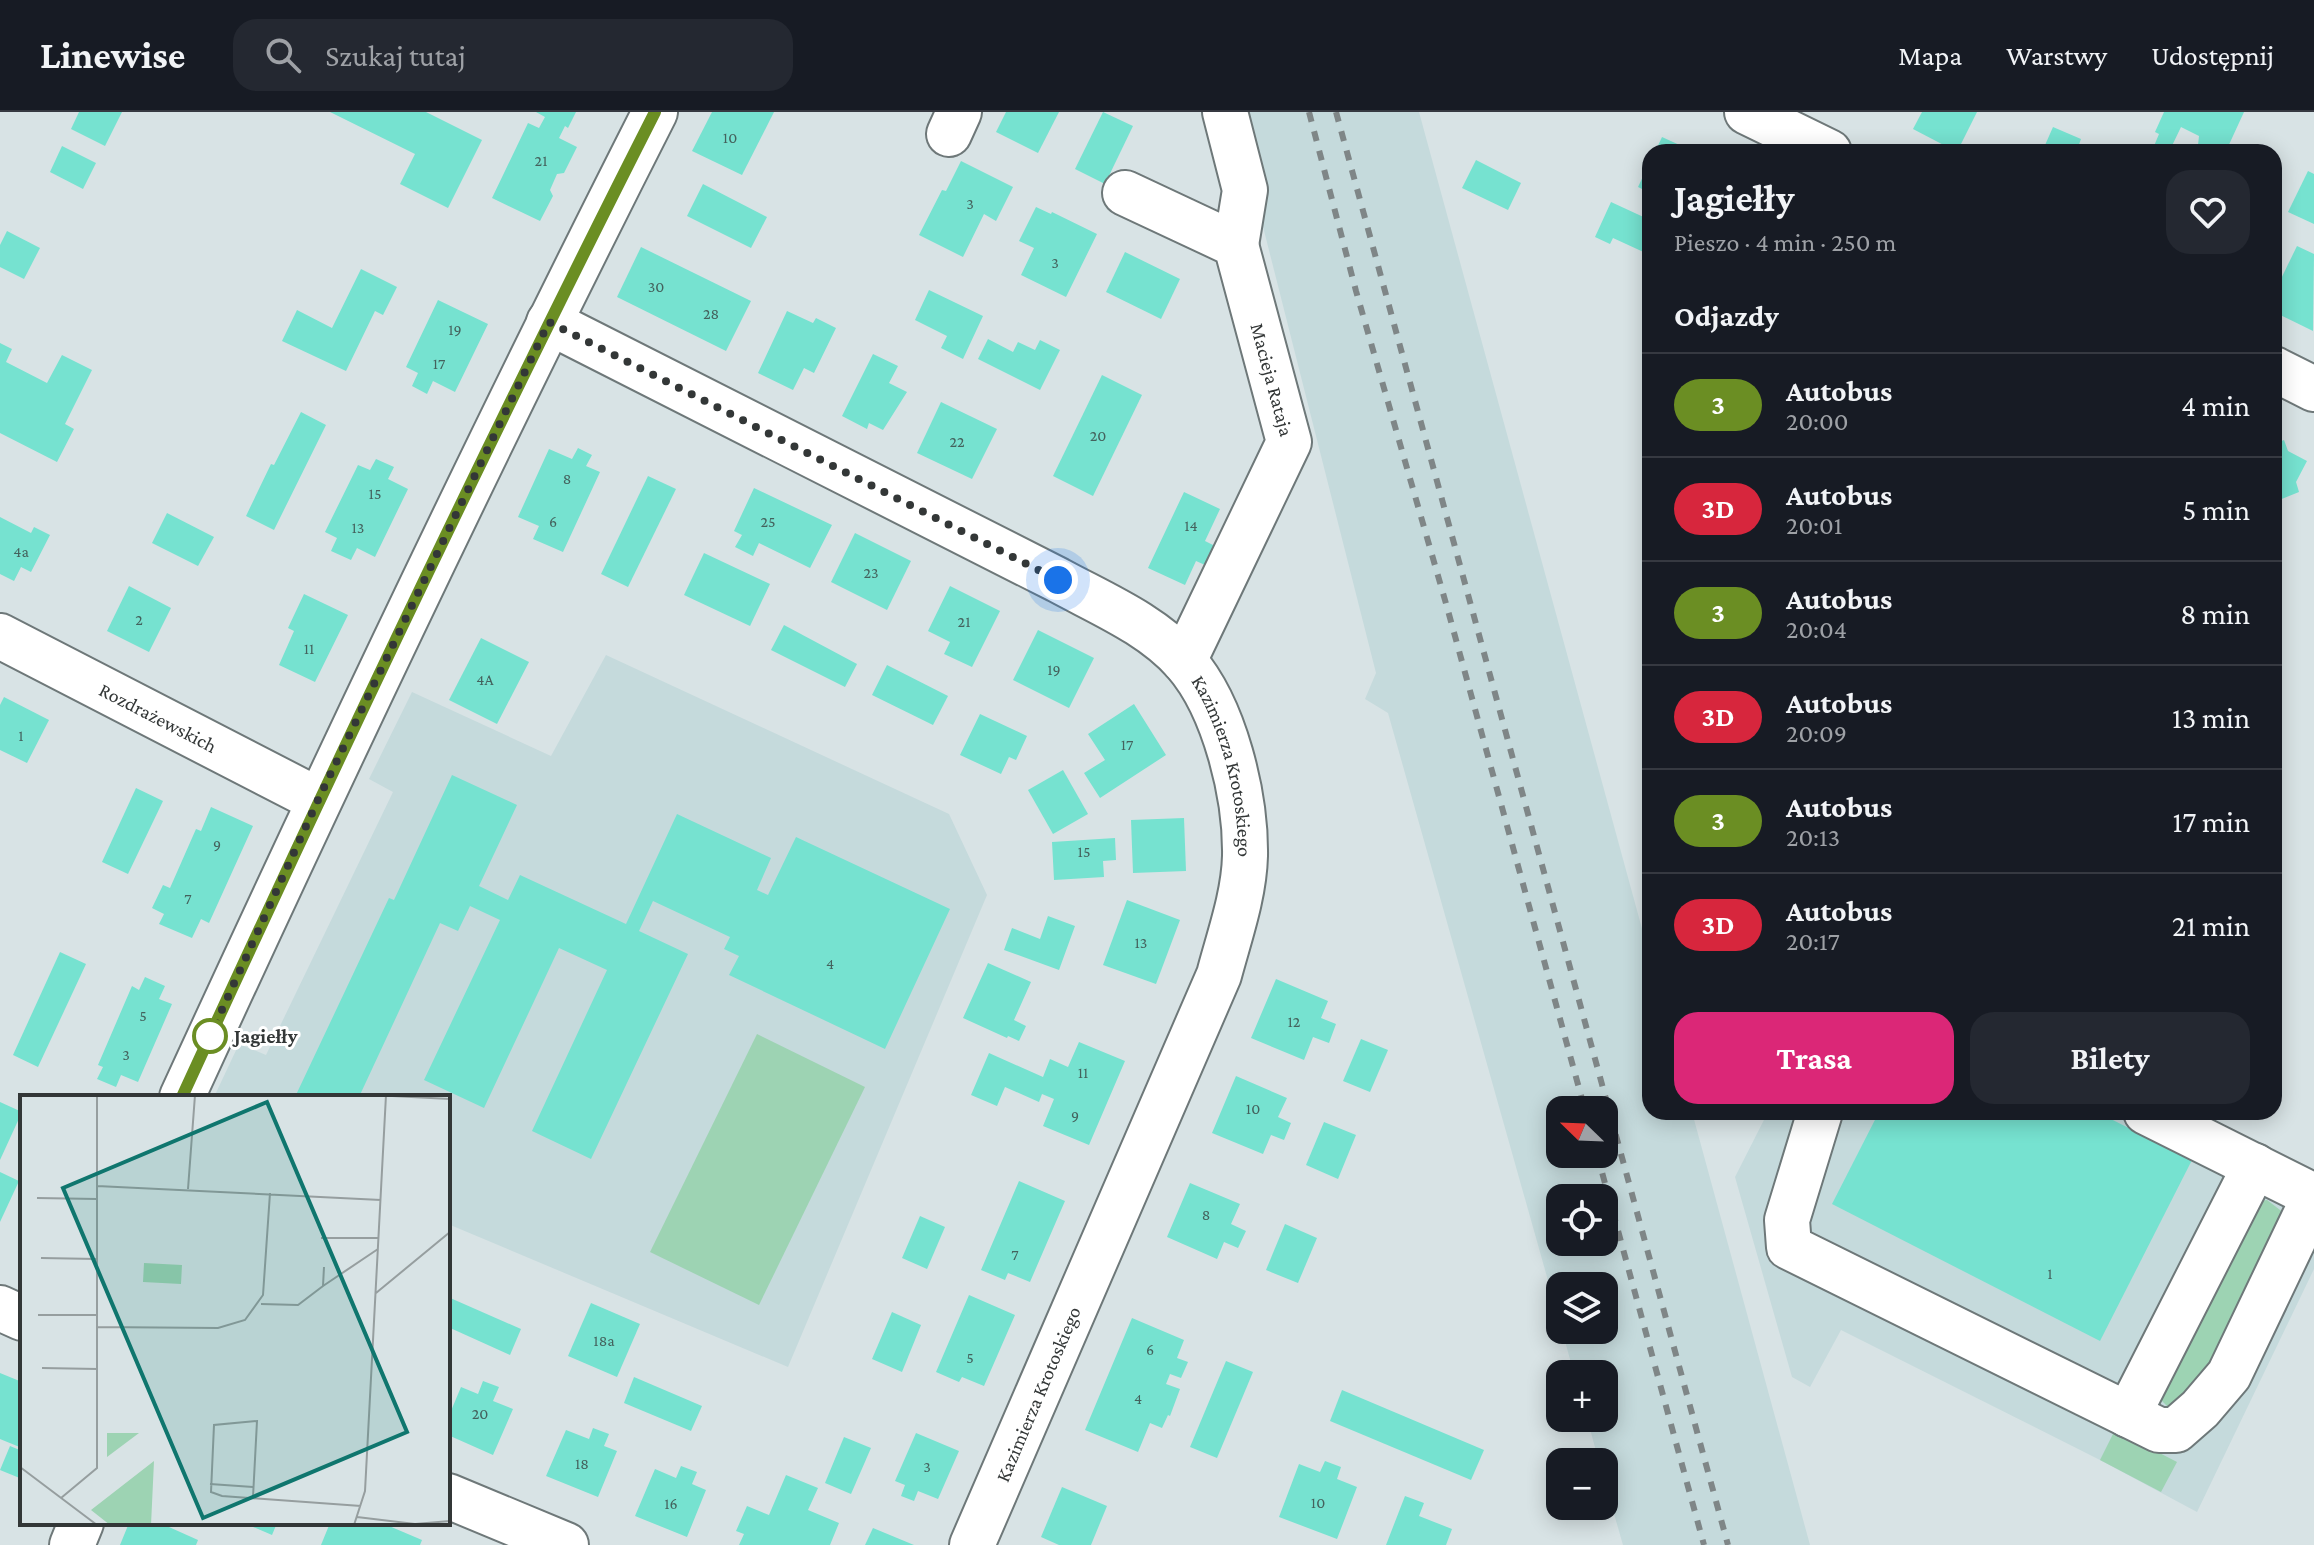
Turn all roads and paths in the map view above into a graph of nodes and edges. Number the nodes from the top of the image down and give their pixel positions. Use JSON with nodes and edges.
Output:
{"nodes":[{"id":1,"x":655,"y":112,"type":"edge"},
{"id":2,"x":1225,"y":112,"type":"edge"},
{"id":3,"x":1747,"y":112,"type":"edge"},
{"id":4,"x":1813,"y":144,"type":"edge"},
{"id":5,"x":1125,"y":193,"type":"dead end"},
{"id":6,"x":1236,"y":245,"type":"junction"},
{"id":7,"x":549,"y":322,"type":"junction"},
{"id":8,"x":2282,"y":373,"type":"edge"},
{"id":9,"x":2314,"y":389,"type":"edge"},
{"id":10,"x":0,"y":636,"type":"edge"},
{"id":11,"x":1184,"y":661,"type":"junction"},
{"id":12,"x":318,"y":800,"type":"junction"},
{"id":13,"x":183,"y":1095,"type":"edge"},
{"id":14,"x":1818,"y":1120,"type":"edge"},
{"id":15,"x":2162,"y":1120,"type":"edge"},
{"id":16,"x":2255,"y":1166,"type":"junction"},
{"id":17,"x":2314,"y":1196,"type":"edge"},
{"id":18,"x":0,"y":1308,"type":"edge"},
{"id":19,"x":20,"y":1317,"type":"edge"},
{"id":20,"x":2128,"y":1415,"type":"junction"},
{"id":21,"x":450,"y":1497,"type":"edge"},
{"id":22,"x":80,"y":1525,"type":"edge"},
{"id":23,"x":499,"y":1532,"type":"edge"},
{"id":24,"x":72,"y":1545,"type":"edge"},
{"id":25,"x":566,"y":1545,"type":"edge"},
{"id":26,"x":972,"y":1545,"type":"edge"}],
"edges":[{"from":1,"to":7,"type":"street"},
{"from":2,"to":6,"type":"street"},
{"from":3,"to":4,"type":"street"},
{"from":5,"to":6,"type":"street"},
{"from":6,"to":11,"type":"street","name":"Macieja Rataja"},
{"from":7,"to":11,"type":"street","name":"Kazimierza Krotoskiego"},
{"from":7,"to":12,"type":"street"},
{"from":8,"to":9,"type":"street"},
{"from":10,"to":12,"type":"street","name":"Rozdrażewskich"},
{"from":11,"to":26,"type":"street","name":"Kazimierza Krotoskiego"},
{"from":12,"to":13,"type":"street"},
{"from":14,"to":20,"type":"street"},
{"from":15,"to":16,"type":"street"},
{"from":16,"to":17,"type":"street"},
{"from":16,"to":20,"type":"street"},
{"from":17,"to":20,"type":"street"},
{"from":18,"to":19,"type":"street"},
{"from":21,"to":23,"type":"street"},
{"from":22,"to":24,"type":"street"},
{"from":23,"to":25,"type":"street"}]}
